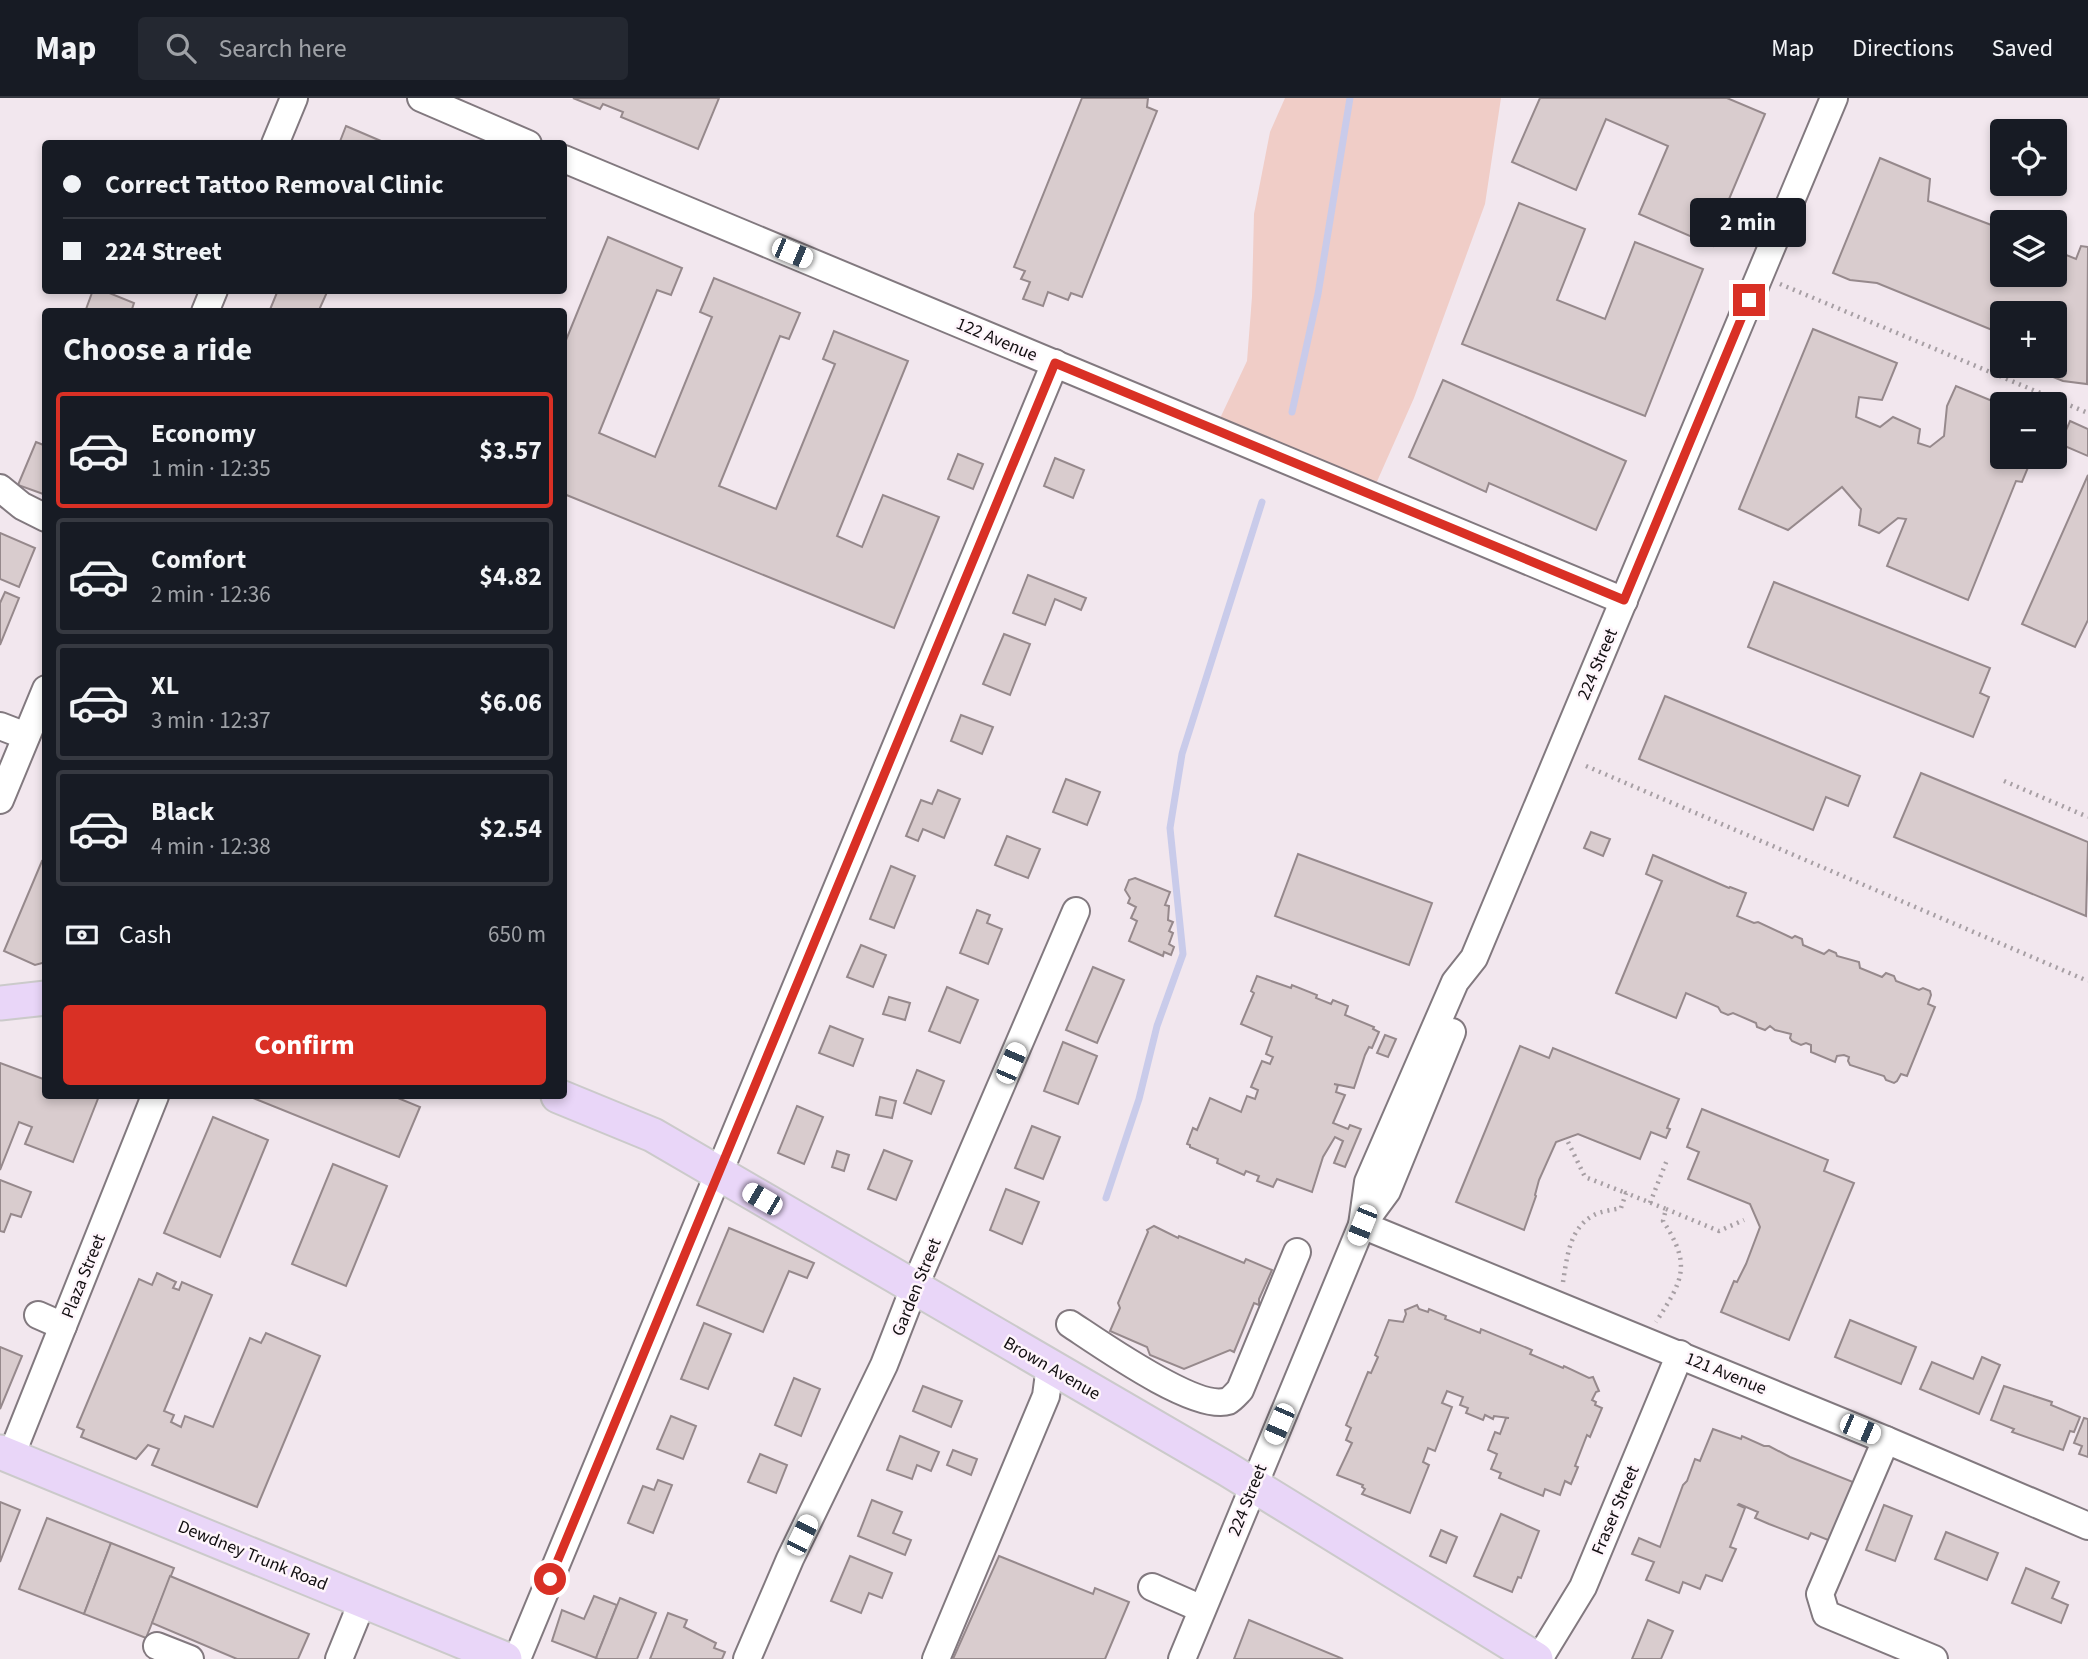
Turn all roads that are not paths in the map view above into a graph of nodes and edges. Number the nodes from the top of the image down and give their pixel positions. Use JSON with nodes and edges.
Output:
{"nodes":[{"id":1,"x":294,"y":98,"type":"edge"},
{"id":2,"x":421,"y":98,"type":"edge"},
{"id":3,"x":1834,"y":98,"type":"edge"},
{"id":4,"x":277,"y":140,"type":"edge"},
{"id":5,"x":519,"y":140,"type":"edge"},
{"id":6,"x":567,"y":160,"type":"edge"},
{"id":7,"x":1055,"y":363,"type":"junction"},
{"id":8,"x":0,"y":488,"type":"edge"},
{"id":9,"x":42,"y":516,"type":"edge"},
{"id":10,"x":1624,"y":600,"type":"junction"},
{"id":11,"x":42,"y":698,"type":"edge"},
{"id":12,"x":0,"y":726,"type":"edge"},
{"id":13,"x":26,"y":736,"type":"junction"},
{"id":14,"x":0,"y":800,"type":"edge"},
{"id":15,"x":1076,"y":911,"type":"dead end"},
{"id":16,"x":42,"y":998,"type":"edge"},
{"id":17,"x":0,"y":1003,"type":"edge"},
{"id":18,"x":154,"y":1099,"type":"edge"},
{"id":19,"x":565,"y":1099,"type":"edge"},
{"id":20,"x":718,"y":1173,"type":"junction"},
{"id":21,"x":1362,"y":1225,"type":"junction"},
{"id":22,"x":1297,"y":1252,"type":"dead end"},
{"id":23,"x":914,"y":1288,"type":"junction"},
{"id":24,"x":38,"y":1315,"type":"dead end"},
{"id":25,"x":1070,"y":1324,"type":"dead end"},
{"id":26,"x":63,"y":1326,"type":"junction"},
{"id":27,"x":1680,"y":1354,"type":"junction"},
{"id":28,"x":1050,"y":1366,"type":"junction"},
{"id":29,"x":1886,"y":1440,"type":"junction"},
{"id":30,"x":6,"y":1454,"type":"edge"},
{"id":31,"x":1253,"y":1485,"type":"junction"},
{"id":32,"x":2088,"y":1525,"type":"edge"},
{"id":33,"x":1152,"y":1587,"type":"dead end"},
{"id":34,"x":363,"y":1600,"type":"junction"},
{"id":35,"x":1202,"y":1609,"type":"junction"},
{"id":36,"x":157,"y":1646,"type":"dead end"},
{"id":37,"x":190,"y":1659,"type":"edge"},
{"id":38,"x":339,"y":1659,"type":"edge"},
{"id":39,"x":505,"y":1659,"type":"edge"},
{"id":40,"x":517,"y":1659,"type":"edge"},
{"id":41,"x":747,"y":1659,"type":"edge"},
{"id":42,"x":936,"y":1659,"type":"edge"},
{"id":43,"x":1182,"y":1659,"type":"edge"},
{"id":44,"x":1537,"y":1659,"type":"edge"},
{"id":45,"x":1934,"y":1659,"type":"edge"}],
"edges":[{"from":1,"to":4,"type":"street"},
{"from":2,"to":5,"type":"street"},
{"from":3,"to":10,"type":"street","name":"224 Street"},
{"from":6,"to":7,"type":"street","name":"122 Avenue"},
{"from":7,"to":10,"type":"street","name":"122 Avenue"},
{"from":7,"to":20,"type":"street"},
{"from":8,"to":9,"type":"street"},
{"from":10,"to":21,"type":"street","name":"224 Street"},
{"from":11,"to":13,"type":"street"},
{"from":12,"to":13,"type":"street"},
{"from":13,"to":14,"type":"street"},
{"from":15,"to":23,"type":"street","name":"Garden Street"},
{"from":16,"to":17,"type":"main road"},
{"from":18,"to":26,"type":"street","name":"Plaza Street"},
{"from":19,"to":20,"type":"main road","name":"Brown Avenue"},
{"from":20,"to":23,"type":"main road","name":"Brown Avenue"},
{"from":20,"to":40,"type":"street"},
{"from":21,"to":27,"type":"street","name":"121 Avenue"},
{"from":21,"to":31,"type":"street","name":"224 Street"},
{"from":22,"to":25,"type":"street"},
{"from":23,"to":28,"type":"main road","name":"Brown Avenue"},
{"from":23,"to":41,"type":"street","name":"Garden Street"},
{"from":24,"to":26,"type":"street"},
{"from":26,"to":30,"type":"street","name":"Plaza Street"},
{"from":27,"to":29,"type":"street","name":"121 Avenue"},
{"from":27,"to":44,"type":"street","name":"Fraser Street"},
{"from":28,"to":31,"type":"main road","name":"Brown Avenue"},
{"from":28,"to":42,"type":"street"},
{"from":29,"to":32,"type":"street","name":"121 Avenue"},
{"from":29,"to":45,"type":"street"},
{"from":30,"to":34,"type":"main road","name":"Dewdney Trunk Road"},
{"from":31,"to":35,"type":"street","name":"224 Street"},
{"from":31,"to":44,"type":"main road","name":"Brown Avenue"},
{"from":33,"to":35,"type":"street"},
{"from":34,"to":38,"type":"street"},
{"from":34,"to":39,"type":"main road","name":"Dewdney Trunk Road"},
{"from":35,"to":43,"type":"street","name":"224 Street"},
{"from":36,"to":37,"type":"street"}]}
